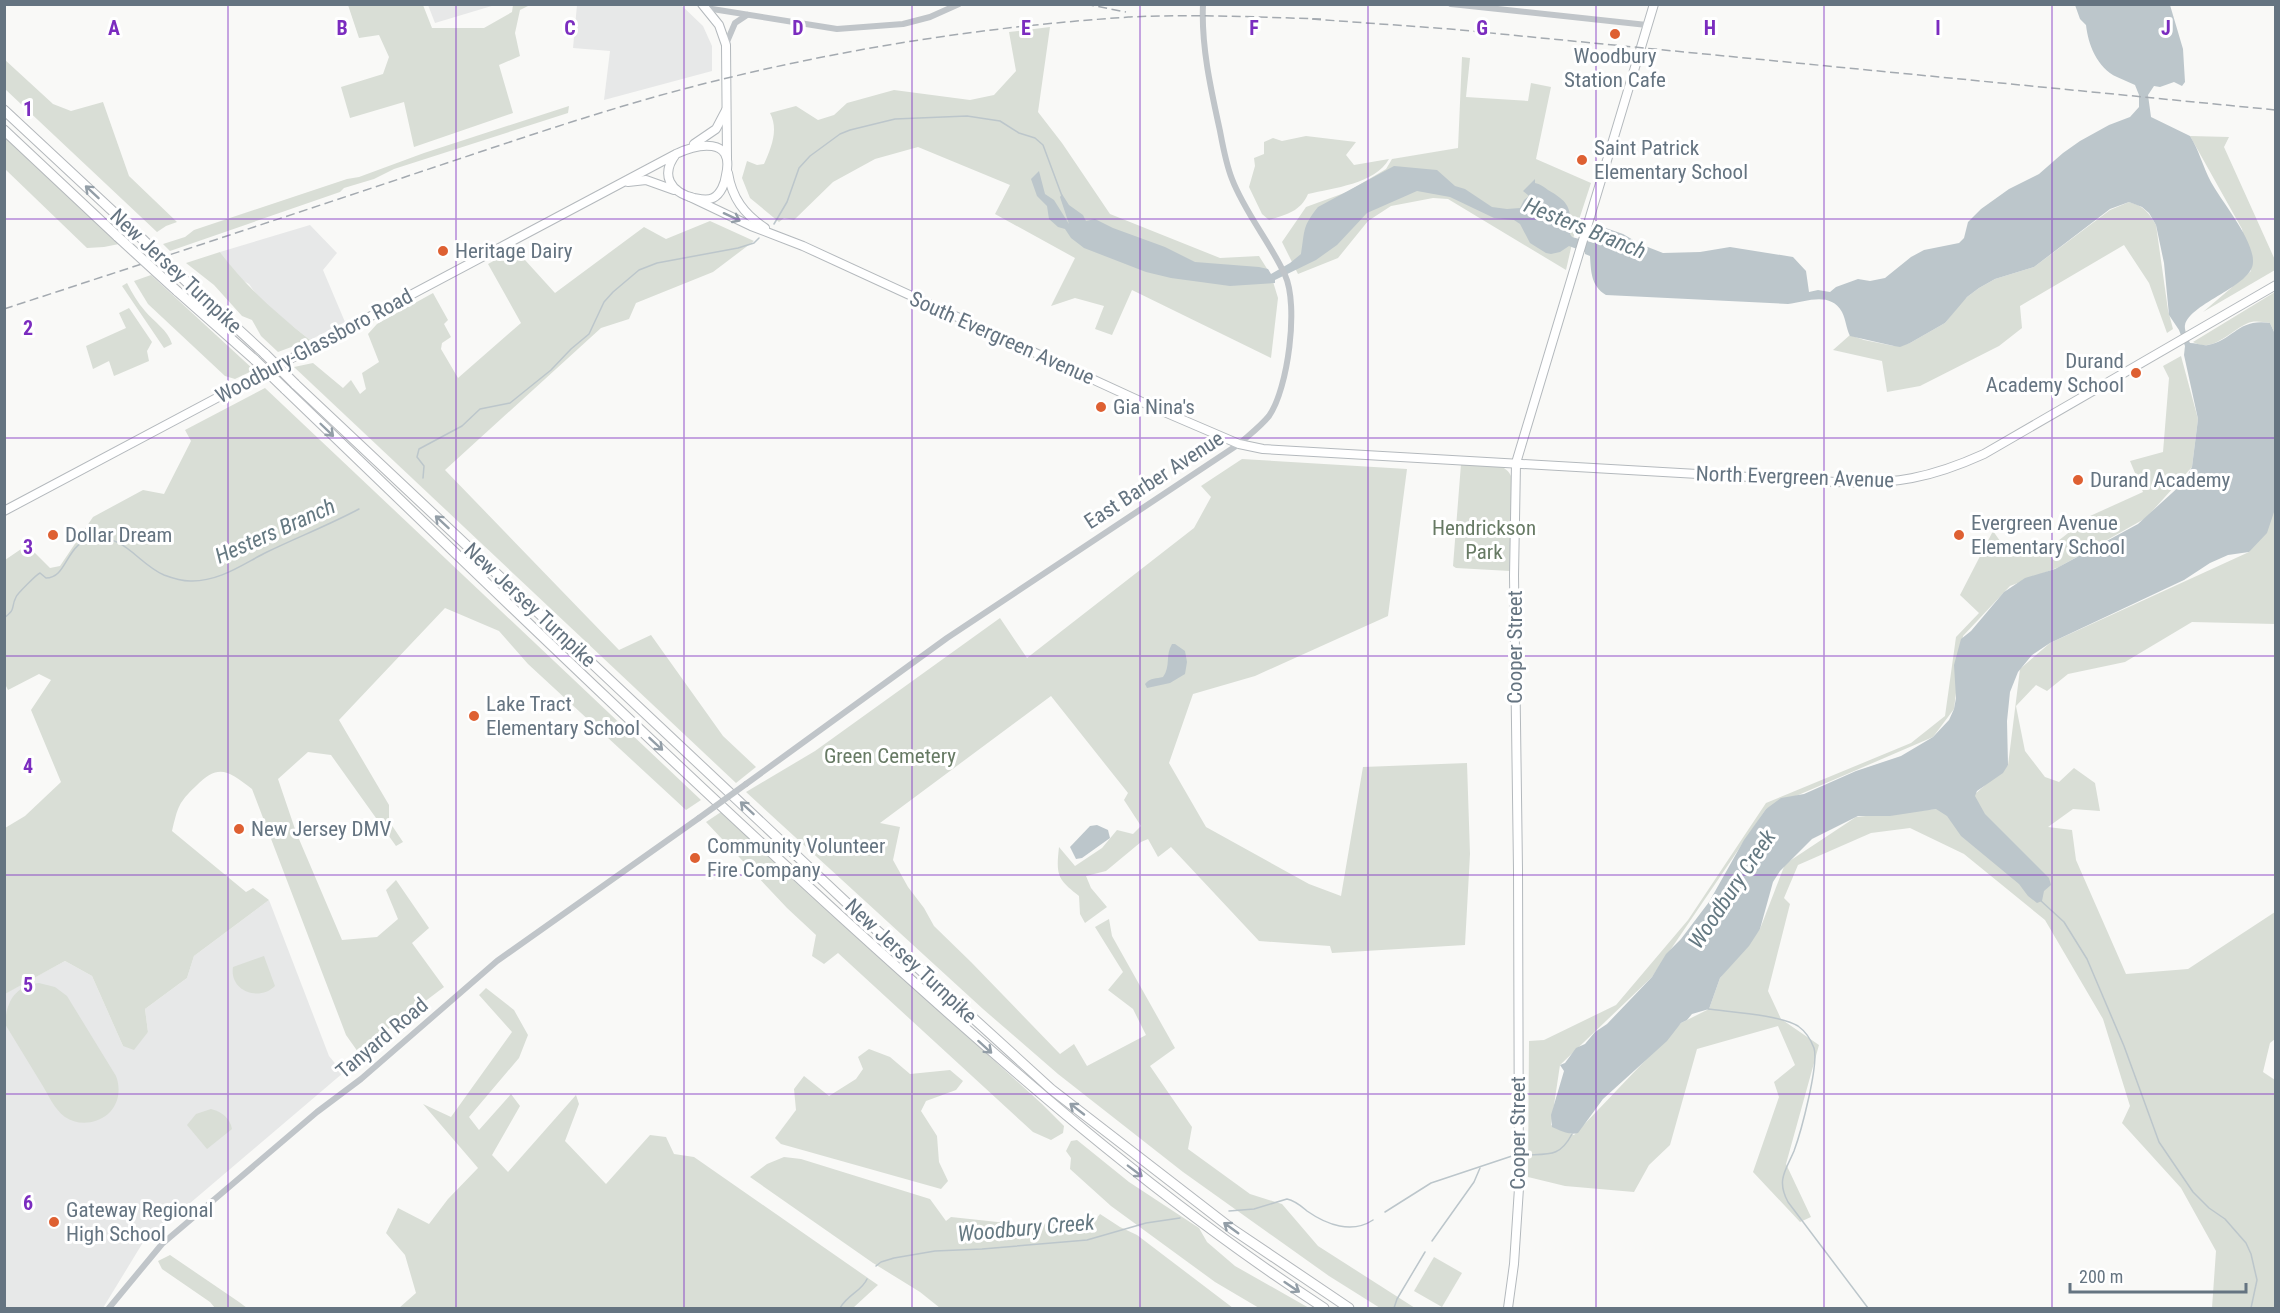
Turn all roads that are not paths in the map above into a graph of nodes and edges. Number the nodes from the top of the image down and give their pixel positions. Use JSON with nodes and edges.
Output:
{"nodes":[{"id":1,"x":959,"y":4,"type":"edge"},
{"id":2,"x":1203,"y":4,"type":"edge"},
{"id":3,"x":1451,"y":4,"type":"edge"},
{"id":4,"x":1654,"y":4,"type":"edge"},
{"id":5,"x":704,"y":6,"type":"edge"},
{"id":6,"x":747,"y":14,"type":"junction"},
{"id":7,"x":1647,"y":25,"type":"junction"},
{"id":8,"x":726,"y":45,"type":"junction"},
{"id":9,"x":728,"y":106,"type":"junction"},
{"id":10,"x":4,"y":110,"type":"edge"},
{"id":11,"x":4,"y":130,"type":"edge"},
{"id":12,"x":688,"y":148,"type":"junction"},
{"id":13,"x":676,"y":154,"type":"junction"},
{"id":14,"x":727,"y":165,"type":"junction"},
{"id":15,"x":624,"y":183,"type":"junction"},
{"id":16,"x":681,"y":193,"type":"junction"},
{"id":17,"x":690,"y":196,"type":"junction"},
{"id":18,"x":776,"y":236,"type":"junction"},
{"id":19,"x":2276,"y":285,"type":"edge"},
{"id":20,"x":1239,"y":444,"type":"junction"},
{"id":21,"x":1516,"y":463,"type":"junction"},
{"id":22,"x":4,"y":511,"type":"edge"},
{"id":23,"x":699,"y":818,"type":"joint"},
{"id":24,"x":109,"y":1308,"type":"edge"},
{"id":25,"x":1324,"y":1308,"type":"edge"},
{"id":26,"x":1349,"y":1308,"type":"edge"},
{"id":27,"x":1508,"y":1308,"type":"edge"}],
"edges":[{"from":1,"to":6,"type":"street"},
{"from":2,"to":20,"type":"street","name":"East Barber Avenue"},
{"from":3,"to":7,"type":"street"},
{"from":4,"to":7,"type":"main road","name":"Cooper Street"},
{"from":5,"to":6,"type":"street"},
{"from":5,"to":8,"type":"main road","name":"South Evergreen Avenue"},
{"from":6,"to":8,"type":"street"},
{"from":7,"to":21,"type":"main road","name":"Cooper Street"},
{"from":8,"to":9,"type":"main road","name":"South Evergreen Avenue"},
{"from":9,"to":12,"type":"main road"},
{"from":9,"to":14,"type":"main road","name":"South Evergreen Avenue"},
{"from":26,"to":10,"type":"highway","name":"New Jersey Turnpike","one_way":true,"bridge":true},
{"from":11,"to":25,"type":"highway","name":"New Jersey Turnpike","one_way":true,"bridge":true},
{"from":12,"to":13,"type":"main road"},
{"from":12,"to":14,"type":"main road"},
{"from":13,"to":15,"type":"main road","name":"Woodbury-Glassboro Road"},
{"from":13,"to":16,"type":"main road"},
{"from":14,"to":17,"type":"main road"},
{"from":14,"to":18,"type":"main road","name":"South Evergreen Avenue"},
{"from":15,"to":16,"type":"main road","name":"Woodbury-Glassboro Road"},
{"from":15,"to":22,"type":"main road","name":"Woodbury-Glassboro Road"},
{"from":16,"to":17,"type":"main road"},
{"from":17,"to":18,"type":"main road","name":"South Evergreen Avenue","one_way":true},
{"from":18,"to":20,"type":"main road","name":"South Evergreen Avenue"},
{"from":19,"to":21,"type":"main road","name":"North Evergreen Avenue"},
{"from":20,"to":21,"type":"main road","name":"South Evergreen Avenue"},
{"from":20,"to":23,"type":"street","name":"East Barber Avenue","bridge":true},
{"from":21,"to":27,"type":"main road","name":"Cooper Street"},
{"from":23,"to":24,"type":"street","name":"Tanyard Road"}]}
